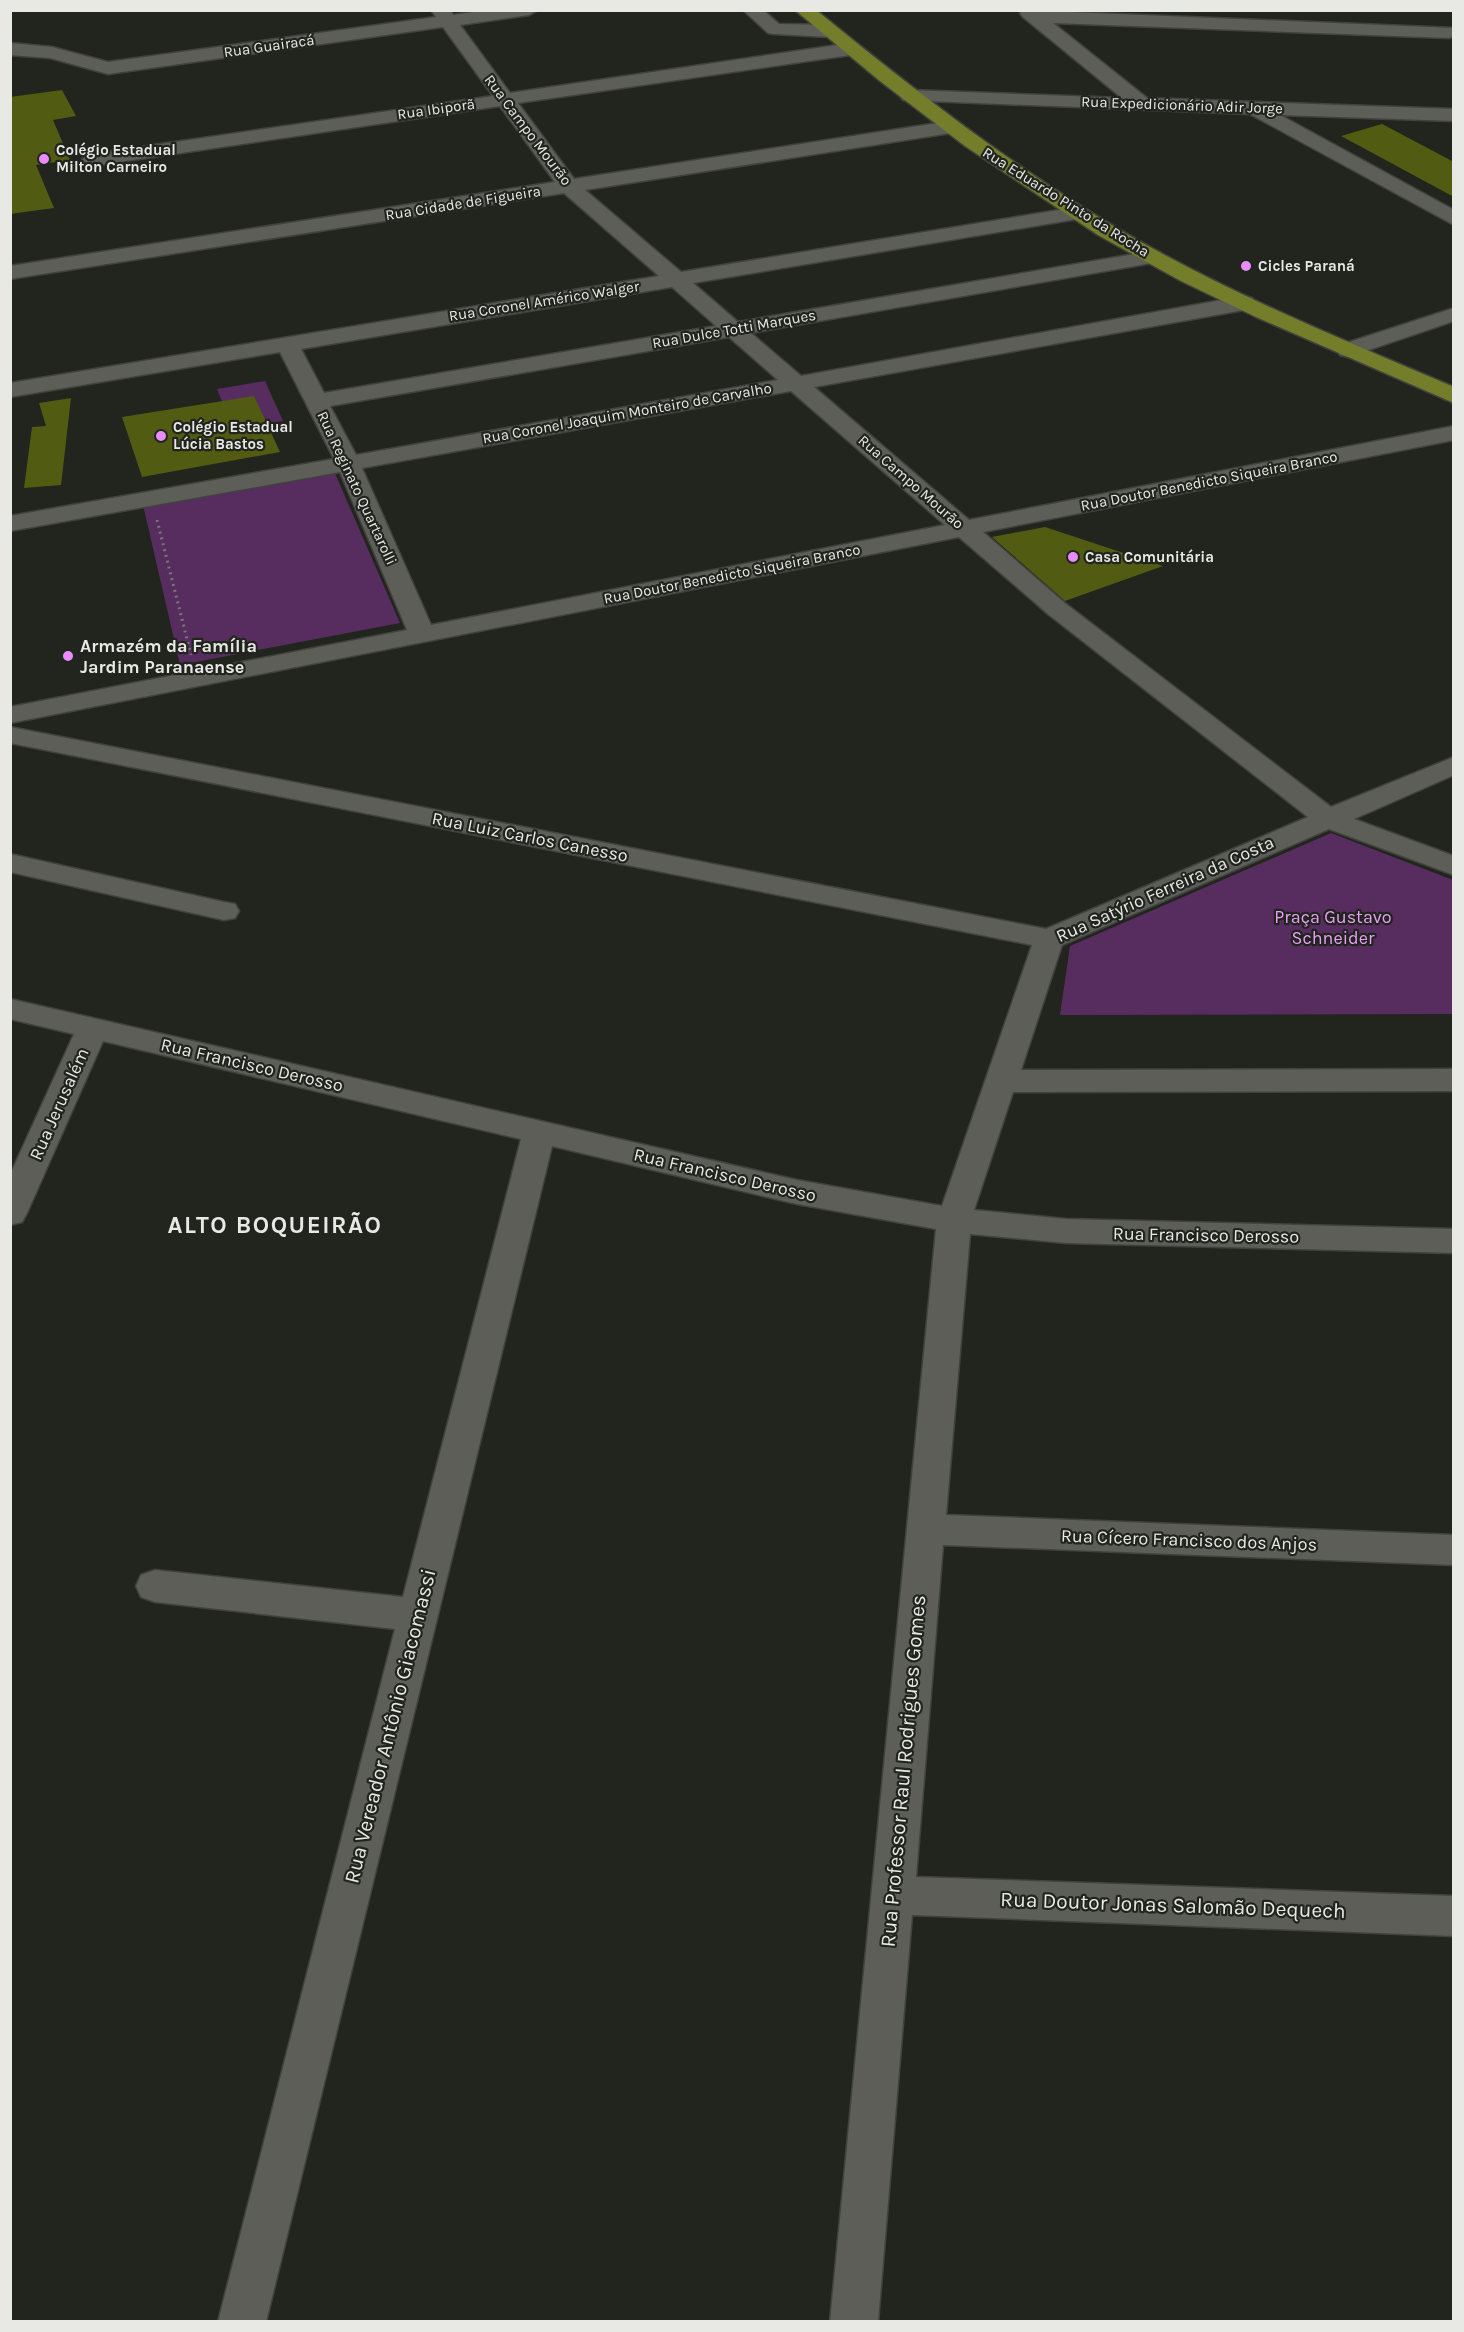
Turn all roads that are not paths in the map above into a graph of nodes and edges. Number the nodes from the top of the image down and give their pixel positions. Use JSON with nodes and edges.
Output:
{"nodes":[{"id":1,"x":529,"y":10,"type":"edge"},
{"id":2,"x":752,"y":10,"type":"edge"},
{"id":3,"x":804,"y":10,"type":"edge"},
{"id":4,"x":1443,"y":10,"type":"edge"},
{"id":5,"x":1031,"y":14,"type":"edge"},
{"id":6,"x":444,"y":16,"type":"edge"},
{"id":7,"x":829,"y":31,"type":"junction"},
{"id":8,"x":1451,"y":40,"type":"edge"},
{"id":9,"x":10,"y":49,"type":"edge"},
{"id":10,"x":850,"y":49,"type":"junction"},
{"id":11,"x":910,"y":96,"type":"junction"},
{"id":12,"x":504,"y":99,"type":"junction"},
{"id":13,"x":1142,"y":104,"type":"junction"},
{"id":14,"x":1253,"y":108,"type":"junction"},
{"id":15,"x":1454,"y":115,"type":"edge"},
{"id":16,"x":951,"y":127,"type":"junction"},
{"id":17,"x":92,"y":160,"type":"dead end"},
{"id":18,"x":568,"y":186,"type":"junction"},
{"id":19,"x":1077,"y":213,"type":"junction"},
{"id":20,"x":1454,"y":219,"type":"edge"},
{"id":21,"x":1152,"y":257,"type":"junction"},
{"id":22,"x":10,"y":273,"type":"edge"},
{"id":23,"x":675,"y":279,"type":"junction"},
{"id":24,"x":1244,"y":303,"type":"junction"},
{"id":25,"x":1454,"y":314,"type":"edge"},
{"id":26,"x":733,"y":329,"type":"junction"},
{"id":27,"x":287,"y":344,"type":"junction"},
{"id":28,"x":1348,"y":350,"type":"junction"},
{"id":29,"x":796,"y":383,"type":"junction"},
{"id":30,"x":10,"y":390,"type":"edge"},
{"id":31,"x":1454,"y":396,"type":"edge"},
{"id":32,"x":317,"y":401,"type":"junction"},
{"id":33,"x":1454,"y":433,"type":"edge"},
{"id":34,"x":348,"y":463,"type":"junction"},
{"id":35,"x":10,"y":524,"type":"edge"},
{"id":36,"x":964,"y":529,"type":"junction"},
{"id":37,"x":422,"y":634,"type":"junction"},
{"id":38,"x":10,"y":715,"type":"edge"},
{"id":39,"x":10,"y":735,"type":"edge"},
{"id":40,"x":1454,"y":765,"type":"edge"},
{"id":41,"x":1328,"y":819,"type":"junction"},
{"id":42,"x":10,"y":863,"type":"edge"},
{"id":43,"x":1454,"y":866,"type":"edge"},
{"id":44,"x":224,"y":911,"type":"dead end"},
{"id":45,"x":1049,"y":939,"type":"junction"},
{"id":46,"x":10,"y":1009,"type":"edge"},
{"id":47,"x":93,"y":1028,"type":"junction"},
{"id":48,"x":1454,"y":1080,"type":"edge"},
{"id":49,"x":1001,"y":1081,"type":"junction"},
{"id":50,"x":539,"y":1131,"type":"junction"},
{"id":51,"x":10,"y":1213,"type":"edge"},
{"id":52,"x":954,"y":1220,"type":"junction"},
{"id":53,"x":1454,"y":1241,"type":"edge"},
{"id":54,"x":925,"y":1529,"type":"junction"},
{"id":55,"x":1454,"y":1550,"type":"edge"},
{"id":56,"x":155,"y":1586,"type":"dead end"},
{"id":57,"x":418,"y":1615,"type":"junction"},
{"id":58,"x":892,"y":1894,"type":"junction"},
{"id":59,"x":1454,"y":1916,"type":"edge"},
{"id":60,"x":242,"y":2322,"type":"edge"},
{"id":61,"x":854,"y":2322,"type":"edge"}],
"edges":[{"from":1,"to":6,"type":"street","name":"Rua Guairacá"},
{"from":2,"to":7,"type":"street"},
{"from":3,"to":7,"type":"main road","name":"Rua Eduardo Pinto da Rocha"},
{"from":4,"to":8,"type":"street"},
{"from":5,"to":8,"type":"street"},
{"from":5,"to":13,"type":"street"},
{"from":6,"to":9,"type":"street","name":"Rua Guairacá"},
{"from":6,"to":12,"type":"street","name":"Rua Campo Mourão"},
{"from":7,"to":10,"type":"main road","name":"Rua Eduardo Pinto da Rocha"},
{"from":10,"to":11,"type":"main road","name":"Rua Eduardo Pinto da Rocha"},
{"from":10,"to":12,"type":"street","name":"Rua Ibiporã"},
{"from":11,"to":13,"type":"street","name":"Rua Expedicionário Adir Jorge"},
{"from":11,"to":16,"type":"main road","name":"Rua Eduardo Pinto da Rocha"},
{"from":12,"to":17,"type":"street","name":"Rua Ibiporã"},
{"from":12,"to":18,"type":"street","name":"Rua Campo Mourão"},
{"from":13,"to":14,"type":"street","name":"Rua Expedicionário Adir Jorge"},
{"from":14,"to":15,"type":"street","name":"Rua Expedicionário Adir Jorge"},
{"from":14,"to":20,"type":"street"},
{"from":16,"to":18,"type":"street","name":"Rua Cidade de Figueira"},
{"from":16,"to":19,"type":"main road","name":"Rua Eduardo Pinto da Rocha"},
{"from":18,"to":22,"type":"street","name":"Rua Cidade de Figueira"},
{"from":18,"to":23,"type":"street","name":"Rua Campo Mourão"},
{"from":19,"to":21,"type":"main road","name":"Rua Eduardo Pinto da Rocha"},
{"from":19,"to":23,"type":"street","name":"Rua Coronel Américo Walger"},
{"from":21,"to":24,"type":"main road","name":"Rua Eduardo Pinto da Rocha"},
{"from":21,"to":26,"type":"street","name":"Rua Dulce Totti Marques"},
{"from":23,"to":26,"type":"street","name":"Rua Campo Mourão"},
{"from":23,"to":27,"type":"street","name":"Rua Coronel Américo Walger"},
{"from":24,"to":28,"type":"main road","name":"Rua Eduardo Pinto da Rocha"},
{"from":24,"to":29,"type":"street","name":"Rua Coronel Joaquim Monteiro de Carvalho"},
{"from":25,"to":28,"type":"street"},
{"from":26,"to":29,"type":"street","name":"Rua Campo Mourão"},
{"from":26,"to":32,"type":"street","name":"Rua Dulce Totti Marques"},
{"from":27,"to":30,"type":"street","name":"Rua Coronel Américo Walger"},
{"from":27,"to":32,"type":"street","name":"Rua Reginato Quartarolli"},
{"from":28,"to":31,"type":"main road","name":"Rua Eduardo Pinto da Rocha"},
{"from":29,"to":34,"type":"street","name":"Rua Coronel Joaquim Monteiro de Carvalho"},
{"from":29,"to":36,"type":"street","name":"Rua Campo Mourão"},
{"from":32,"to":34,"type":"street","name":"Rua Reginato Quartarolli"},
{"from":33,"to":36,"type":"street","name":"Rua Doutor Benedicto Siqueira Branco"},
{"from":34,"to":35,"type":"street","name":"Rua Coronel Joaquim Monteiro de Carvalho"},
{"from":34,"to":37,"type":"street","name":"Rua Reginato Quartarolli"},
{"from":36,"to":37,"type":"street","name":"Rua Doutor Benedicto Siqueira Branco"},
{"from":36,"to":41,"type":"street","name":"Rua Campo Mourão"},
{"from":37,"to":38,"type":"street","name":"Rua Doutor Benedicto Siqueira Branco"},
{"from":39,"to":45,"type":"street","name":"Rua Luiz Carlos Canesso"},
{"from":40,"to":41,"type":"street","name":"Rua Satýrio Ferreira da Costa"},
{"from":41,"to":43,"type":"street","name":"Rua Campo Mourão"},
{"from":41,"to":45,"type":"street","name":"Rua Satýrio Ferreira da Costa"},
{"from":42,"to":44,"type":"street"},
{"from":45,"to":49,"type":"street","name":"Rua Satýrio Ferreira da Costa"},
{"from":46,"to":47,"type":"street","name":"Rua Francisco Derosso"},
{"from":47,"to":50,"type":"street","name":"Rua Francisco Derosso"},
{"from":47,"to":51,"type":"street","name":"Rua Jerusalém"},
{"from":48,"to":49,"type":"street"},
{"from":49,"to":52,"type":"street","name":"Rua Satýrio Ferreira da Costa"},
{"from":50,"to":52,"type":"street","name":"Rua Francisco Derosso"},
{"from":50,"to":57,"type":"street","name":"Rua Vereador Antônio Giacomassi"},
{"from":52,"to":53,"type":"street","name":"Rua Francisco Derosso"},
{"from":52,"to":54,"type":"street","name":"Rua Professor Raul Rodrigues Gomes"},
{"from":54,"to":55,"type":"street","name":"Rua Cícero Francisco dos Anjos"},
{"from":54,"to":58,"type":"street","name":"Rua Professor Raul Rodrigues Gomes"},
{"from":56,"to":57,"type":"street"},
{"from":57,"to":60,"type":"street","name":"Rua Vereador Antônio Giacomassi"},
{"from":58,"to":59,"type":"street","name":"Rua Doutor Jonas Salomão Dequech"},
{"from":58,"to":61,"type":"street","name":"Rua Professor Raul Rodrigues Gomes"}]}
